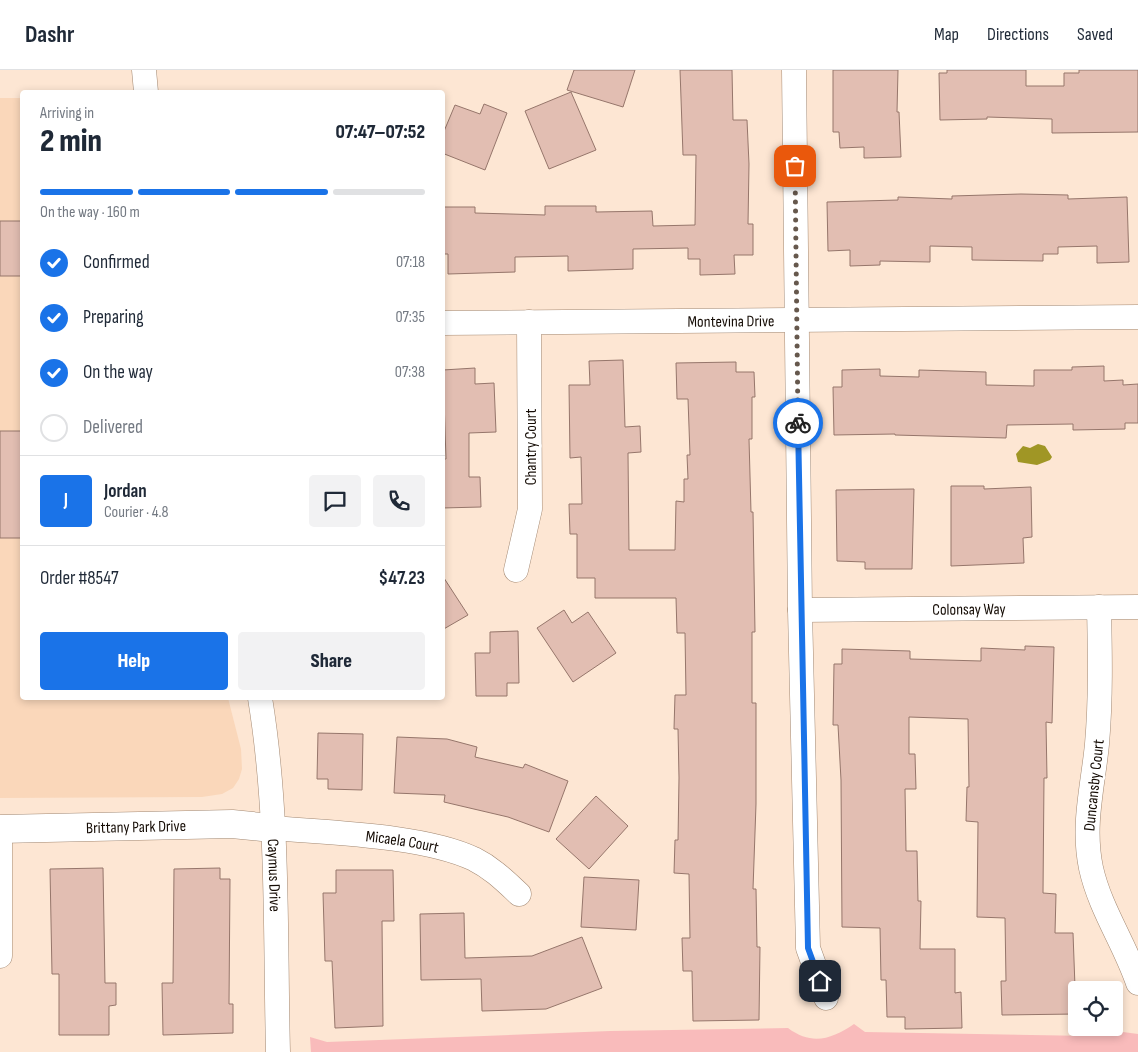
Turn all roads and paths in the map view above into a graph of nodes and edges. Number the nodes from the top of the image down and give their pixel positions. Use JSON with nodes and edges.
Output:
{"nodes":[{"id":1,"x":144,"y":70,"type":"edge"},
{"id":2,"x":794,"y":70,"type":"edge"},
{"id":3,"x":146,"y":90,"type":"edge"},
{"id":4,"x":1138,"y":318,"type":"edge"},
{"id":5,"x":797,"y":320,"type":"junction"},
{"id":6,"x":529,"y":322,"type":"junction"},
{"id":7,"x":445,"y":323,"type":"edge"},
{"id":8,"x":516,"y":570,"type":"dead end"},
{"id":9,"x":1099,"y":607,"type":"junction"},
{"id":10,"x":1138,"y":607,"type":"edge"},
{"id":11,"x":800,"y":610,"type":"junction"},
{"id":12,"x":260,"y":700,"type":"edge"},
{"id":13,"x":272,"y":828,"type":"junction"},
{"id":14,"x":0,"y":829,"type":"edge"},
{"id":15,"x":519,"y":894,"type":"dead end"},
{"id":16,"x":0,"y":956,"type":"edge"},
{"id":17,"x":1138,"y":983,"type":"edge"},
{"id":18,"x":826,"y":998,"type":"dead end"},
{"id":19,"x":278,"y":1052,"type":"edge"}],
"edges":[{"from":1,"to":3,"type":"street"},
{"from":2,"to":5,"type":"street"},
{"from":4,"to":5,"type":"street","name":"Montevina Drive"},
{"from":5,"to":6,"type":"street","name":"Montevina Drive"},
{"from":5,"to":11,"type":"street"},
{"from":6,"to":7,"type":"street","name":"Montevina Drive"},
{"from":6,"to":8,"type":"street","name":"Chantry Court"},
{"from":9,"to":10,"type":"street","name":"Colonsay Way"},
{"from":9,"to":11,"type":"street","name":"Colonsay Way"},
{"from":9,"to":17,"type":"street","name":"Duncansby Court"},
{"from":11,"to":18,"type":"street"},
{"from":12,"to":13,"type":"street","name":"Caymus Drive"},
{"from":13,"to":14,"type":"street","name":"Brittany Park Drive"},
{"from":13,"to":15,"type":"street","name":"Micaela Court"},
{"from":13,"to":19,"type":"street","name":"Caymus Drive"},
{"from":14,"to":16,"type":"street"}]}
